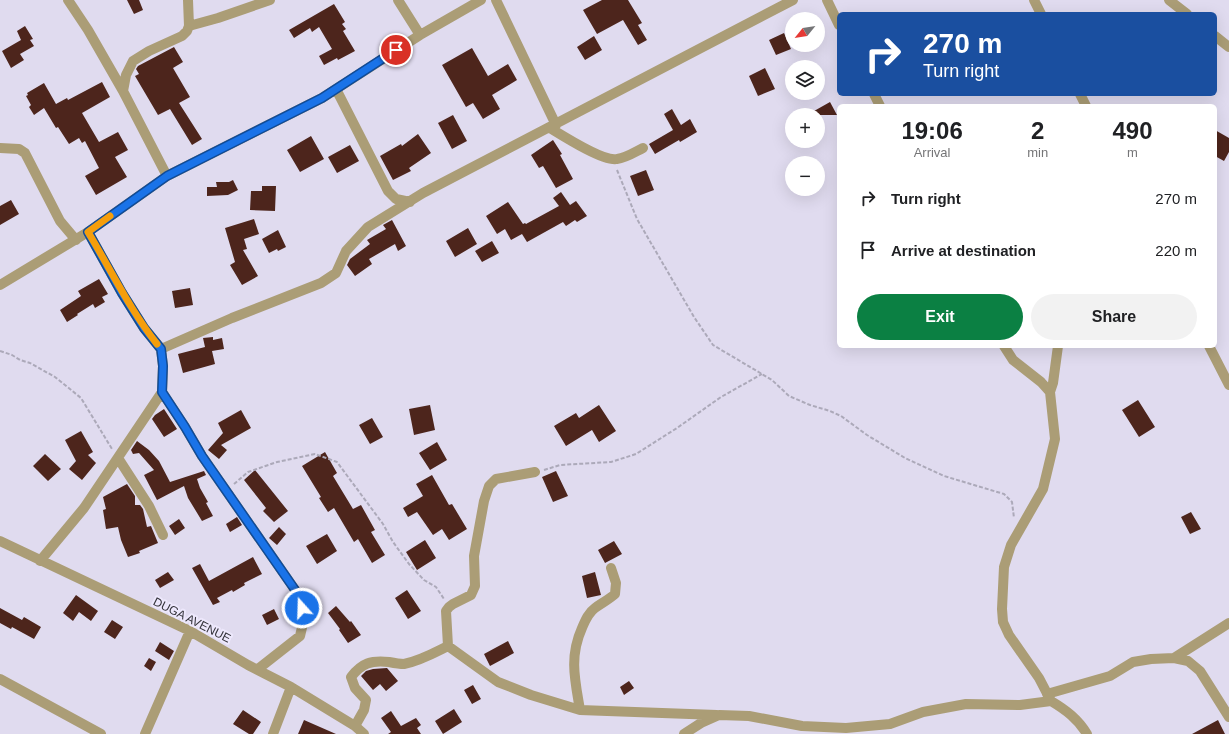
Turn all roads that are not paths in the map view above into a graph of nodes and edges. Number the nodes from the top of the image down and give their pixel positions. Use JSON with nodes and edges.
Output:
{"nodes":[{"id":1,"x":68,"y":0,"type":"edge"},
{"id":2,"x":188,"y":0,"type":"edge"},
{"id":3,"x":270,"y":0,"type":"edge"},
{"id":4,"x":398,"y":0,"type":"edge"},
{"id":5,"x":482,"y":0,"type":"edge"},
{"id":6,"x":496,"y":0,"type":"edge"},
{"id":7,"x":793,"y":0,"type":"edge"},
{"id":8,"x":826,"y":0,"type":"edge"},
{"id":9,"x":1034,"y":0,"type":"edge"},
{"id":10,"x":1169,"y":0,"type":"edge"},
{"id":11,"x":1040,"y":12,"type":"edge"},
{"id":12,"x":1184,"y":12,"type":"edge"},
{"id":13,"x":837,"y":21,"type":"edge"},
{"id":14,"x":189,"y":26,"type":"junction"},
{"id":15,"x":420,"y":35,"type":"junction"},
{"id":16,"x":1217,"y":38,"type":"edge"},
{"id":17,"x":1229,"y":47,"type":"edge"},
{"id":18,"x":336,"y":89,"type":"junction"},
{"id":19,"x":122,"y":91,"type":"junction"},
{"id":20,"x":553,"y":126,"type":"junction"},
{"id":21,"x":0,"y":148,"type":"edge"},
{"id":22,"x":643,"y":148,"type":"dead end"},
{"id":23,"x":167,"y":176,"type":"junction"},
{"id":24,"x":410,"y":202,"type":"junction"},
{"id":25,"x":88,"y":232,"type":"junction"},
{"id":26,"x":76,"y":240,"type":"junction"},
{"id":27,"x":0,"y":285,"type":"edge"},
{"id":28,"x":1005,"y":348,"type":"edge"},
{"id":29,"x":1058,"y":348,"type":"edge"},
{"id":30,"x":1209,"y":348,"type":"edge"},
{"id":31,"x":161,"y":349,"type":"junction"},
{"id":32,"x":1229,"y":385,"type":"edge"},
{"id":33,"x":162,"y":392,"type":"junction"},
{"id":34,"x":1050,"y":392,"type":"junction"},
{"id":35,"x":118,"y":458,"type":"junction"},
{"id":36,"x":535,"y":472,"type":"road end"},
{"id":37,"x":163,"y":535,"type":"dead end"},
{"id":38,"x":0,"y":540,"type":"edge"},
{"id":39,"x":40,"y":561,"type":"junction"},
{"id":40,"x":612,"y":568,"type":"dead end"},
{"id":41,"x":1229,"y":623,"type":"edge"},
{"id":42,"x":190,"y":631,"type":"junction"},
{"id":43,"x":448,"y":646,"type":"junction"},
{"id":44,"x":1174,"y":658,"type":"junction"},
{"id":45,"x":258,"y":670,"type":"junction"},
{"id":46,"x":0,"y":679,"type":"edge"},
{"id":47,"x":291,"y":688,"type":"junction"},
{"id":48,"x":1049,"y":697,"type":"junction"},
{"id":49,"x":580,"y":710,"type":"junction"},
{"id":50,"x":719,"y":716,"type":"junction"},
{"id":51,"x":1229,"y":716,"type":"edge"},
{"id":52,"x":355,"y":726,"type":"junction"},
{"id":53,"x":101,"y":734,"type":"edge"},
{"id":54,"x":145,"y":734,"type":"edge"},
{"id":55,"x":273,"y":734,"type":"edge"},
{"id":56,"x":364,"y":734,"type":"edge"},
{"id":57,"x":684,"y":734,"type":"edge"},
{"id":58,"x":1087,"y":734,"type":"edge"}],
"edges":[{"from":1,"to":19,"type":"street"},
{"from":2,"to":14,"type":"street"},
{"from":3,"to":14,"type":"street"},
{"from":4,"to":15,"type":"street"},
{"from":5,"to":15,"type":"street"},
{"from":6,"to":20,"type":"street"},
{"from":7,"to":20,"type":"street"},
{"from":8,"to":13,"type":"street"},
{"from":9,"to":11,"type":"street"},
{"from":10,"to":12,"type":"street"},
{"from":14,"to":19,"type":"street"},
{"from":15,"to":18,"type":"street"},
{"from":16,"to":17,"type":"street"},
{"from":18,"to":23,"type":"street"},
{"from":18,"to":24,"type":"street"},
{"from":19,"to":23,"type":"street"},
{"from":20,"to":22,"type":"street"},
{"from":20,"to":24,"type":"street"},
{"from":21,"to":26,"type":"street"},
{"from":23,"to":25,"type":"street"},
{"from":24,"to":31,"type":"street"},
{"from":25,"to":26,"type":"street"},
{"from":25,"to":31,"type":"street"},
{"from":26,"to":27,"type":"street"},
{"from":28,"to":34,"type":"street"},
{"from":29,"to":34,"type":"street"},
{"from":30,"to":32,"type":"street"},
{"from":31,"to":33,"type":"street"},
{"from":33,"to":35,"type":"street"},
{"from":33,"to":45,"type":"street"},
{"from":34,"to":48,"type":"street"},
{"from":35,"to":37,"type":"street"},
{"from":35,"to":39,"type":"street"},
{"from":36,"to":43,"type":"street"},
{"from":38,"to":39,"type":"street","name":"DUGA AVENUE"},
{"from":39,"to":42,"type":"street","name":"DUGA AVENUE"},
{"from":40,"to":49,"type":"street"},
{"from":41,"to":44,"type":"street"},
{"from":42,"to":45,"type":"street","name":"DUGA AVENUE"},
{"from":42,"to":54,"type":"street"},
{"from":43,"to":49,"type":"street"},
{"from":43,"to":52,"type":"street"},
{"from":44,"to":48,"type":"street"},
{"from":44,"to":51,"type":"street"},
{"from":45,"to":47,"type":"street","name":"DUGA AVENUE"},
{"from":46,"to":53,"type":"street"},
{"from":47,"to":52,"type":"street","name":"DUGA AVENUE"},
{"from":47,"to":55,"type":"street"},
{"from":48,"to":50,"type":"street"},
{"from":48,"to":58,"type":"street"},
{"from":49,"to":50,"type":"street"},
{"from":50,"to":57,"type":"street"},
{"from":52,"to":56,"type":"street","name":"DUGA AVENUE"}]}
